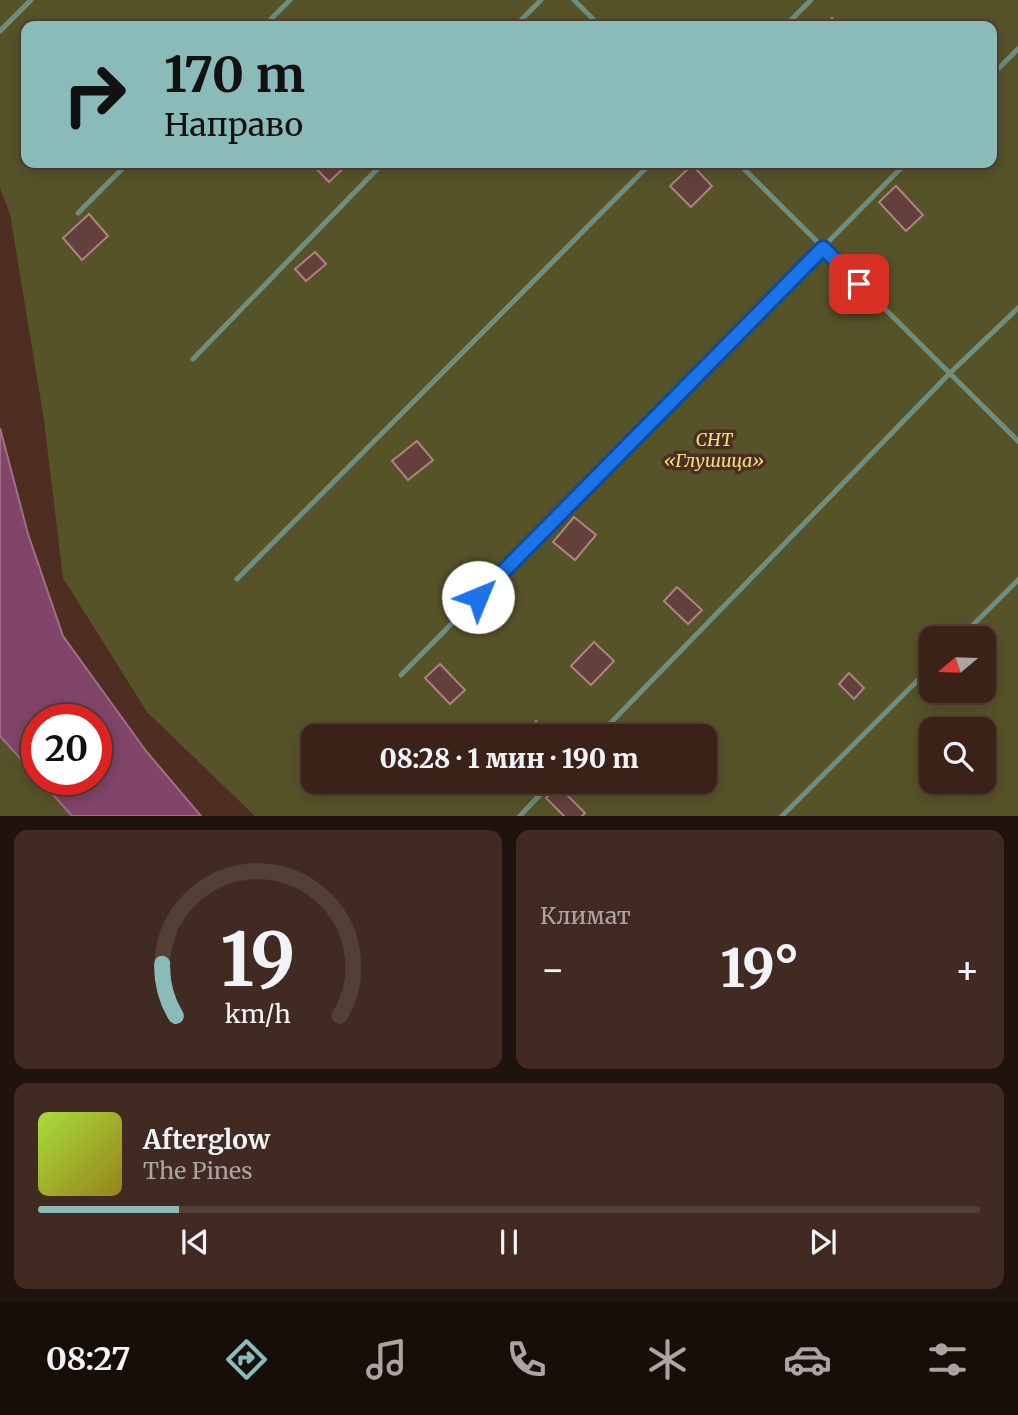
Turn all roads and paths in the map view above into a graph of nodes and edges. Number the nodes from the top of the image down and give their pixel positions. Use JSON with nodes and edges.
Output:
{"nodes":[{"id":1,"x":31,"y":0,"type":"edge"},
{"id":2,"x":290,"y":0,"type":"edge"},
{"id":3,"x":541,"y":0,"type":"edge"},
{"id":4,"x":574,"y":0,"type":"edge"},
{"id":5,"x":811,"y":0,"type":"edge"},
{"id":6,"x":269,"y":21,"type":"edge"},
{"id":7,"x":520,"y":21,"type":"edge"},
{"id":8,"x":595,"y":21,"type":"edge"},
{"id":9,"x":790,"y":21,"type":"edge"},
{"id":10,"x":0,"y":31,"type":"edge"},
{"id":11,"x":1018,"y":49,"type":"edge"},
{"id":12,"x":997,"y":70,"type":"edge"},
{"id":13,"x":123,"y":168,"type":"edge"},
{"id":14,"x":378,"y":168,"type":"edge"},
{"id":15,"x":646,"y":168,"type":"edge"},
{"id":16,"x":743,"y":168,"type":"edge"},
{"id":17,"x":901,"y":168,"type":"edge"},
{"id":18,"x":78,"y":213,"type":"dead end"},
{"id":19,"x":823,"y":248,"type":"junction"},
{"id":20,"x":1018,"y":308,"type":"edge"},
{"id":21,"x":192,"y":359,"type":"dead end"},
{"id":22,"x":950,"y":373,"type":"junction"},
{"id":23,"x":1018,"y":441,"type":"edge"},
{"id":24,"x":237,"y":579,"type":"dead end"},
{"id":25,"x":1018,"y":580,"type":"edge"},
{"id":26,"x":972,"y":626,"type":"edge"},
{"id":27,"x":401,"y":675,"type":"dead end"},
{"id":28,"x":919,"y":679,"type":"edge"},
{"id":29,"x":610,"y":724,"type":"edge"},
{"id":30,"x":541,"y":794,"type":"edge"},
{"id":31,"x":520,"y":816,"type":"edge"},
{"id":32,"x":782,"y":816,"type":"edge"}],
"edges":[{"from":1,"to":10,"type":"lane"},
{"from":2,"to":6,"type":"lane"},
{"from":3,"to":7,"type":"lane"},
{"from":4,"to":8,"type":"lane"},
{"from":5,"to":9,"type":"lane"},
{"from":11,"to":12,"type":"lane"},
{"from":13,"to":18,"type":"lane"},
{"from":14,"to":21,"type":"lane"},
{"from":15,"to":24,"type":"lane"},
{"from":16,"to":19,"type":"lane"},
{"from":17,"to":19,"type":"lane"},
{"from":19,"to":22,"type":"lane"},
{"from":19,"to":27,"type":"lane"},
{"from":20,"to":22,"type":"lane"},
{"from":22,"to":23,"type":"lane"},
{"from":22,"to":29,"type":"lane"},
{"from":25,"to":26,"type":"lane"},
{"from":28,"to":32,"type":"lane"},
{"from":30,"to":31,"type":"lane"}]}
